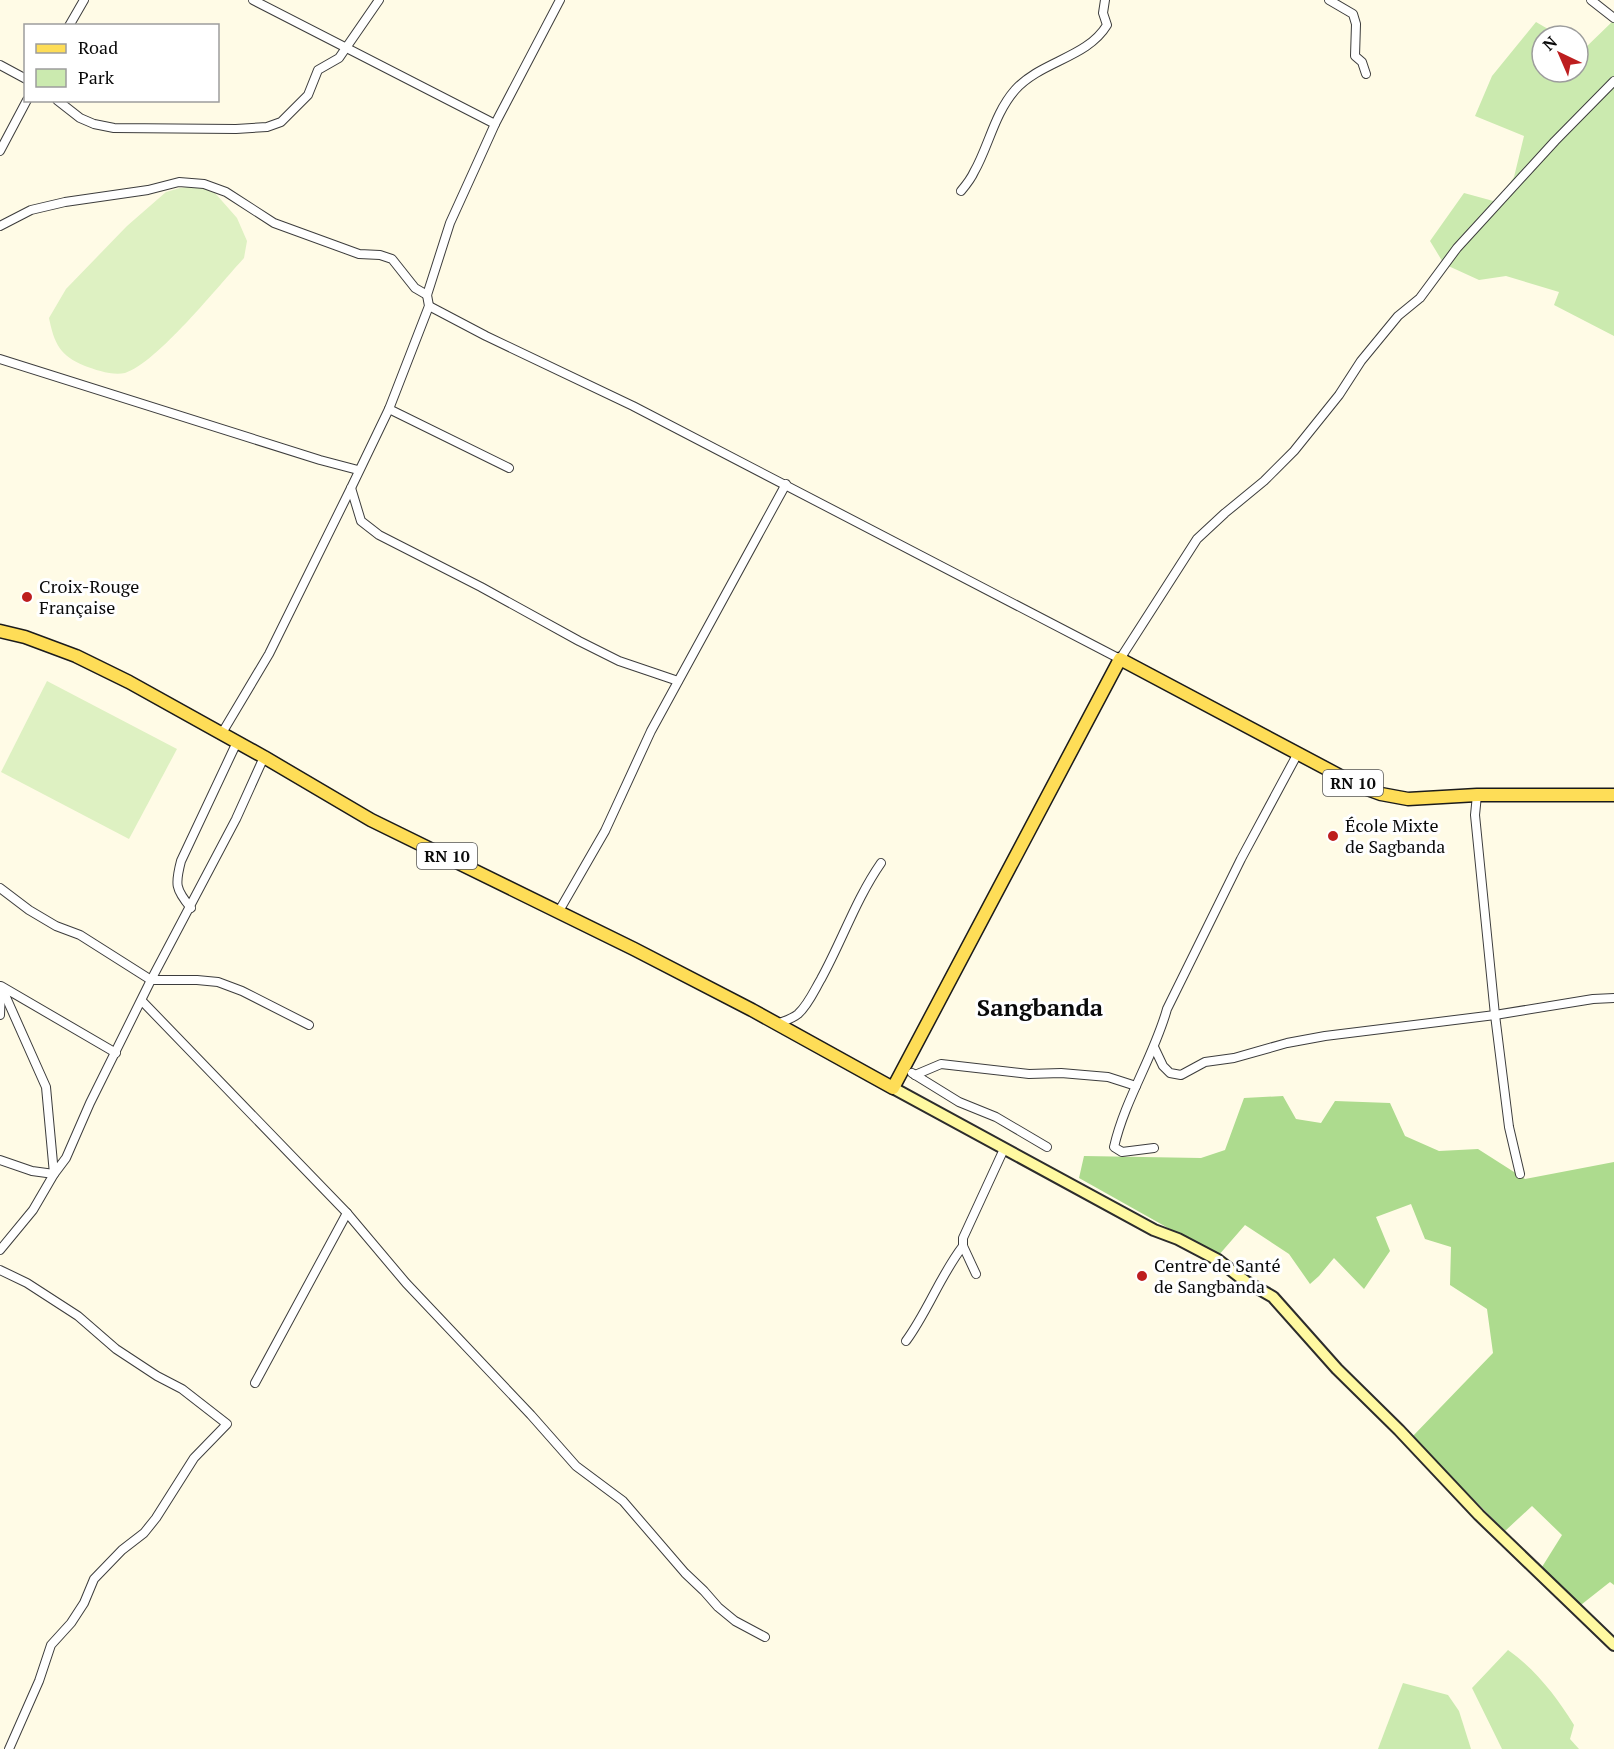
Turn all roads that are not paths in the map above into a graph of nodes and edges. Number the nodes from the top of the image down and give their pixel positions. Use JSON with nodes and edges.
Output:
{"nodes":[{"id":1,"x":84,"y":0,"type":"edge"},
{"id":2,"x":253,"y":0,"type":"edge"},
{"id":3,"x":379,"y":0,"type":"edge"},
{"id":4,"x":560,"y":0,"type":"edge"},
{"id":5,"x":1105,"y":0,"type":"edge"},
{"id":6,"x":1329,"y":0,"type":"edge"},
{"id":7,"x":1591,"y":0,"type":"edge"},
{"id":8,"x":1614,"y":18,"type":"edge"},
{"id":9,"x":70,"y":24,"type":"edge"},
{"id":10,"x":346,"y":48,"type":"junction"},
{"id":11,"x":0,"y":65,"type":"edge"},
{"id":12,"x":1366,"y":74,"type":"dead end"},
{"id":13,"x":24,"y":78,"type":"edge"},
{"id":14,"x":1614,"y":81,"type":"edge"},
{"id":15,"x":26,"y":102,"type":"edge"},
{"id":16,"x":60,"y":102,"type":"edge"},
{"id":17,"x":495,"y":124,"type":"junction"},
{"id":18,"x":0,"y":151,"type":"edge"},
{"id":19,"x":961,"y":191,"type":"dead end"},
{"id":20,"x":0,"y":226,"type":"edge"},
{"id":21,"x":427,"y":295,"type":"junction"},
{"id":22,"x":429,"y":306,"type":"junction"},
{"id":23,"x":0,"y":359,"type":"edge"},
{"id":24,"x":389,"y":409,"type":"junction"},
{"id":25,"x":509,"y":468,"type":"dead end"},
{"id":26,"x":358,"y":470,"type":"junction"},
{"id":27,"x":786,"y":484,"type":"junction"},
{"id":28,"x":351,"y":488,"type":"junction"},
{"id":29,"x":0,"y":631,"type":"edge"},
{"id":30,"x":1120,"y":659,"type":"junction"},
{"id":31,"x":678,"y":681,"type":"junction"},
{"id":32,"x":222,"y":733,"type":"junction"},
{"id":33,"x":237,"y":742,"type":"junction"},
{"id":34,"x":1298,"y":753,"type":"junction"},
{"id":35,"x":264,"y":757,"type":"junction"},
{"id":36,"x":1477,"y":795,"type":"junction"},
{"id":37,"x":1614,"y":795,"type":"edge"},
{"id":38,"x":880,"y":863,"type":"dead end"},
{"id":39,"x":0,"y":888,"type":"edge"},
{"id":40,"x":191,"y":908,"type":"junction"},
{"id":41,"x":559,"y":911,"type":"junction"},
{"id":42,"x":151,"y":980,"type":"junction"},
{"id":43,"x":1,"y":986,"type":"edge"},
{"id":44,"x":1614,"y":998,"type":"edge"},
{"id":45,"x":142,"y":1001,"type":"junction"},
{"id":46,"x":0,"y":1015,"type":"edge"},
{"id":47,"x":1495,"y":1015,"type":"junction"},
{"id":48,"x":777,"y":1024,"type":"junction"},
{"id":49,"x":309,"y":1025,"type":"dead end"},
{"id":50,"x":1154,"y":1047,"type":"junction"},
{"id":51,"x":116,"y":1053,"type":"junction"},
{"id":52,"x":903,"y":1068,"type":"junction"},
{"id":53,"x":915,"y":1075,"type":"junction"},
{"id":54,"x":1136,"y":1086,"type":"junction"},
{"id":55,"x":892,"y":1088,"type":"junction"},
{"id":56,"x":1047,"y":1147,"type":"dead end"},
{"id":57,"x":1154,"y":1148,"type":"dead end"},
{"id":58,"x":1004,"y":1149,"type":"junction"},
{"id":59,"x":0,"y":1160,"type":"edge"},
{"id":60,"x":54,"y":1173,"type":"junction"},
{"id":61,"x":1520,"y":1174,"type":"dead end"},
{"id":62,"x":347,"y":1213,"type":"junction"},
{"id":63,"x":963,"y":1246,"type":"junction"},
{"id":64,"x":0,"y":1250,"type":"edge"},
{"id":65,"x":0,"y":1270,"type":"edge"},
{"id":66,"x":976,"y":1274,"type":"dead end"},
{"id":67,"x":906,"y":1341,"type":"dead end"},
{"id":68,"x":255,"y":1383,"type":"dead end"},
{"id":69,"x":765,"y":1637,"type":"dead end"},
{"id":70,"x":1614,"y":1645,"type":"edge"},
{"id":71,"x":9,"y":1749,"type":"edge"}],
"edges":[{"from":1,"to":9,"type":"street"},
{"from":2,"to":10,"type":"street"},
{"from":3,"to":10,"type":"street"},
{"from":4,"to":17,"type":"street"},
{"from":5,"to":19,"type":"street"},
{"from":6,"to":12,"type":"street"},
{"from":7,"to":8,"type":"street"},
{"from":10,"to":16,"type":"street"},
{"from":10,"to":17,"type":"street"},
{"from":11,"to":13,"type":"street"},
{"from":14,"to":30,"type":"street"},
{"from":15,"to":18,"type":"street"},
{"from":17,"to":21,"type":"street"},
{"from":20,"to":21,"type":"street"},
{"from":21,"to":22,"type":"street"},
{"from":22,"to":24,"type":"street"},
{"from":22,"to":27,"type":"street"},
{"from":23,"to":26,"type":"street"},
{"from":24,"to":25,"type":"street"},
{"from":24,"to":26,"type":"street"},
{"from":26,"to":28,"type":"street"},
{"from":27,"to":30,"type":"street"},
{"from":27,"to":31,"type":"street"},
{"from":28,"to":31,"type":"street"},
{"from":28,"to":32,"type":"street"},
{"from":29,"to":32,"type":"main road","number":"RN 10"},
{"from":30,"to":34,"type":"main road","number":"RN 10"},
{"from":30,"to":52,"type":"main road"},
{"from":31,"to":41,"type":"street"},
{"from":32,"to":33,"type":"main road","number":"RN 10"},
{"from":33,"to":35,"type":"main road","number":"RN 10"},
{"from":33,"to":40,"type":"street"},
{"from":34,"to":36,"type":"main road","number":"RN 10"},
{"from":34,"to":50,"type":"street"},
{"from":35,"to":40,"type":"street"},
{"from":35,"to":41,"type":"main road","number":"RN 10"},
{"from":36,"to":37,"type":"main road","number":"RN 10"},
{"from":36,"to":47,"type":"street"},
{"from":38,"to":48,"type":"street"},
{"from":39,"to":42,"type":"street"},
{"from":40,"to":42,"type":"street"},
{"from":41,"to":48,"type":"main road","number":"RN 10"},
{"from":42,"to":45,"type":"street"},
{"from":42,"to":49,"type":"street"},
{"from":43,"to":46,"type":"street"},
{"from":43,"to":51,"type":"street"},
{"from":43,"to":60,"type":"street"},
{"from":44,"to":47,"type":"street"},
{"from":45,"to":51,"type":"street"},
{"from":45,"to":62,"type":"street"},
{"from":47,"to":50,"type":"street"},
{"from":47,"to":61,"type":"street"},
{"from":48,"to":55,"type":"main road","number":"RN 10"},
{"from":50,"to":54,"type":"street"},
{"from":51,"to":60,"type":"street"},
{"from":52,"to":53,"type":"street"},
{"from":52,"to":55,"type":"main road"},
{"from":53,"to":54,"type":"street"},
{"from":53,"to":56,"type":"street"},
{"from":54,"to":57,"type":"street"},
{"from":55,"to":58,"type":"street"},
{"from":58,"to":63,"type":"street"},
{"from":58,"to":70,"type":"street"},
{"from":59,"to":60,"type":"street"},
{"from":60,"to":64,"type":"street"},
{"from":62,"to":68,"type":"street"},
{"from":62,"to":69,"type":"street"},
{"from":63,"to":66,"type":"street"},
{"from":63,"to":67,"type":"street"},
{"from":65,"to":71,"type":"street"}]}
